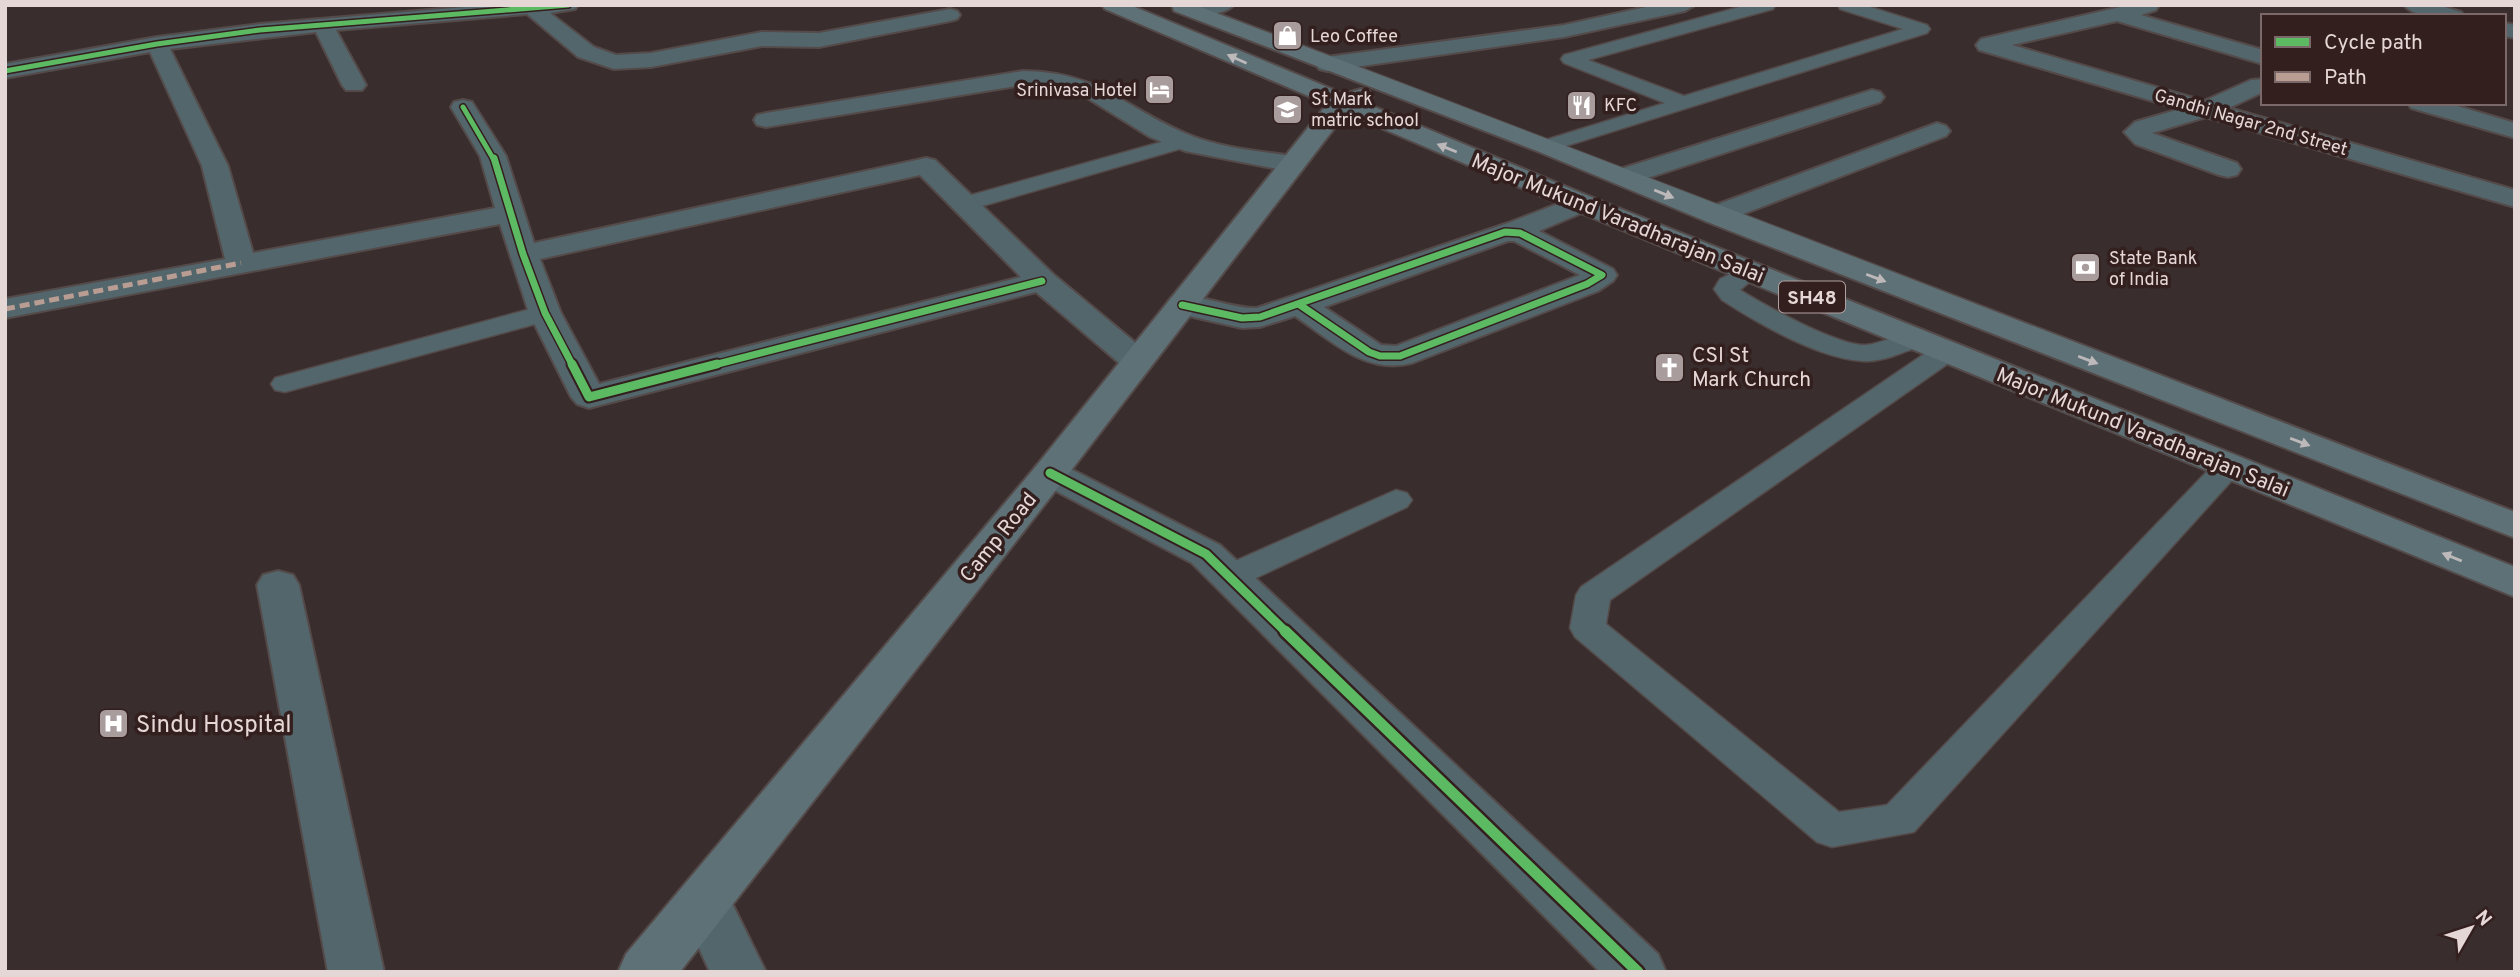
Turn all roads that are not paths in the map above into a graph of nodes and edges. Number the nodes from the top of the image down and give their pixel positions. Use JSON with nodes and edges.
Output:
{"nodes":[{"id":1,"x":568,"y":5,"type":"edge"},
{"id":2,"x":1112,"y":5,"type":"edge"},
{"id":3,"x":1224,"y":5,"type":"edge"},
{"id":4,"x":1685,"y":5,"type":"edge"},
{"id":5,"x":1767,"y":5,"type":"edge"},
{"id":6,"x":1846,"y":5,"type":"edge"},
{"id":7,"x":2145,"y":5,"type":"edge"},
{"id":8,"x":2414,"y":5,"type":"edge"},
{"id":9,"x":531,"y":7,"type":"edge"},
{"id":10,"x":1183,"y":8,"type":"edge"},
{"id":11,"x":2447,"y":14,"type":"edge"},
{"id":12,"x":950,"y":15,"type":"dead end"},
{"id":13,"x":2118,"y":15,"type":"junction"},
{"id":14,"x":323,"y":25,"type":"junction"},
{"id":15,"x":157,"y":44,"type":"junction"},
{"id":16,"x":2261,"y":56,"type":"edge"},
{"id":17,"x":1328,"y":64,"type":"junction"},
{"id":18,"x":5,"y":71,"type":"edge"},
{"id":19,"x":354,"y":85,"type":"dead end"},
{"id":20,"x":2259,"y":85,"type":"dead end"},
{"id":21,"x":1386,"y":87,"type":"junction"},
{"id":22,"x":1872,"y":97,"type":"dead end"},
{"id":23,"x":1681,"y":102,"type":"junction"},
{"id":24,"x":1340,"y":104,"type":"junction"},
{"id":25,"x":2427,"y":105,"type":"edge"},
{"id":26,"x":463,"y":107,"type":"dead end"},
{"id":27,"x":2206,"y":109,"type":"junction"},
{"id":28,"x":766,"y":120,"type":"dead end"},
{"id":29,"x":1937,"y":131,"type":"dead end"},
{"id":30,"x":2515,"y":131,"type":"edge"},
{"id":31,"x":1183,"y":142,"type":"junction"},
{"id":32,"x":1546,"y":146,"type":"junction"},
{"id":33,"x":1293,"y":164,"type":"junction"},
{"id":34,"x":2228,"y":169,"type":"dead end"},
{"id":35,"x":1623,"y":177,"type":"junction"},
{"id":36,"x":2507,"y":192,"type":"edge"},
{"id":37,"x":965,"y":204,"type":"junction"},
{"id":38,"x":1581,"y":204,"type":"junction"},
{"id":39,"x":510,"y":214,"type":"junction"},
{"id":40,"x":1715,"y":215,"type":"junction"},
{"id":41,"x":1512,"y":232,"type":"junction"},
{"id":42,"x":523,"y":254,"type":"junction"},
{"id":43,"x":241,"y":263,"type":"junction"},
{"id":44,"x":1042,"y":281,"type":"junction"},
{"id":45,"x":1182,"y":305,"type":"junction"},
{"id":46,"x":1300,"y":305,"type":"junction"},
{"id":47,"x":5,"y":309,"type":"edge"},
{"id":48,"x":545,"y":313,"type":"junction"},
{"id":49,"x":1946,"y":352,"type":"junction"},
{"id":50,"x":1138,"y":361,"type":"junction"},
{"id":51,"x":285,"y":384,"type":"dead end"},
{"id":52,"x":2229,"y":467,"type":"junction"},
{"id":53,"x":1050,"y":472,"type":"junction"},
{"id":54,"x":1396,"y":500,"type":"dead end"},
{"id":55,"x":2515,"y":526,"type":"edge"},
{"id":56,"x":1229,"y":577,"type":"junction"},
{"id":57,"x":2515,"y":583,"type":"edge"},
{"id":58,"x":278,"y":585,"type":"dead end"},
{"id":59,"x":704,"y":901,"type":"junction"},
{"id":60,"x":356,"y":972,"type":"edge"},
{"id":61,"x":646,"y":972,"type":"edge"},
{"id":62,"x":737,"y":972,"type":"edge"},
{"id":63,"x":1638,"y":972,"type":"edge"}],
"edges":[{"from":1,"to":9,"type":"street"},
{"from":24,"to":2,"type":"main road","name":"Major Mukund Varadharajan Salai","number":"SH48","one_way":true},
{"from":3,"to":10,"type":"street"},
{"from":4,"to":17,"type":"street"},
{"from":5,"to":23,"type":"lane"},
{"from":6,"to":23,"type":"lane"},
{"from":7,"to":13,"type":"street"},
{"from":8,"to":11,"type":"street"},
{"from":9,"to":12,"type":"street"},
{"from":9,"to":14,"type":"street"},
{"from":10,"to":17,"type":"main road","name":"Major Mukund Varadharajan Salai","number":"SH48"},
{"from":13,"to":16,"type":"street"},
{"from":13,"to":27,"type":"street","name":"Gandhi Nagar 2nd Street"},
{"from":14,"to":15,"type":"street"},
{"from":14,"to":19,"type":"street"},
{"from":15,"to":18,"type":"street"},
{"from":15,"to":43,"type":"street"},
{"from":17,"to":21,"type":"main road","name":"Major Mukund Varadharajan Salai","number":"SH48"},
{"from":20,"to":27,"type":"street"},
{"from":21,"to":24,"type":"main road"},
{"from":21,"to":32,"type":"main road","name":"Major Mukund Varadharajan Salai","number":"SH48"},
{"from":22,"to":35,"type":"street"},
{"from":23,"to":32,"type":"lane"},
{"from":24,"to":33,"type":"main road","name":"Camp Road"},
{"from":38,"to":24,"type":"main road","name":"Major Mukund Varadharajan Salai","number":"SH48","one_way":true},
{"from":25,"to":30,"type":"street"},
{"from":26,"to":39,"type":"street"},
{"from":27,"to":34,"type":"street"},
{"from":27,"to":36,"type":"street","name":"Gandhi Nagar 2nd Street"},
{"from":28,"to":31,"type":"street"},
{"from":29,"to":40,"type":"street"},
{"from":31,"to":33,"type":"street"},
{"from":31,"to":37,"type":"lane"},
{"from":32,"to":35,"type":"main road","name":"Major Mukund Varadharajan Salai","number":"SH48"},
{"from":33,"to":45,"type":"main road","name":"Camp Road"},
{"from":35,"to":40,"type":"main road","name":"Major Mukund Varadharajan Salai","number":"SH48","one_way":true},
{"from":37,"to":42,"type":"street"},
{"from":37,"to":44,"type":"street"},
{"from":38,"to":41,"type":"street"},
{"from":38,"to":49,"type":"main road","name":"Major Mukund Varadharajan Salai","number":"SH48"},
{"from":39,"to":42,"type":"street"},
{"from":39,"to":43,"type":"street"},
{"from":40,"to":55,"type":"main road","name":"Major Mukund Varadharajan Salai","number":"SH48","one_way":true},
{"from":41,"to":46,"type":"street"},
{"from":41,"to":46,"type":"street"},
{"from":42,"to":48,"type":"street"},
{"from":43,"to":47,"type":"street"},
{"from":44,"to":48,"type":"street"},
{"from":44,"to":50,"type":"street"},
{"from":45,"to":46,"type":"street"},
{"from":45,"to":50,"type":"main road","name":"Camp Road"},
{"from":48,"to":51,"type":"lane"},
{"from":49,"to":52,"type":"main road","name":"Major Mukund Varadharajan Salai","number":"SH48"},
{"from":49,"to":52,"type":"lane"},
{"from":50,"to":53,"type":"main road","name":"Camp Road"},
{"from":57,"to":52,"type":"main road","name":"Major Mukund Varadharajan Salai","number":"SH48","one_way":true},
{"from":53,"to":56,"type":"street"},
{"from":53,"to":59,"type":"main road","name":"Camp Road"},
{"from":54,"to":56,"type":"lane"},
{"from":56,"to":63,"type":"street"},
{"from":58,"to":60,"type":"street"},
{"from":59,"to":61,"type":"main road","name":"Camp Road"},
{"from":59,"to":62,"type":"street"}]}
